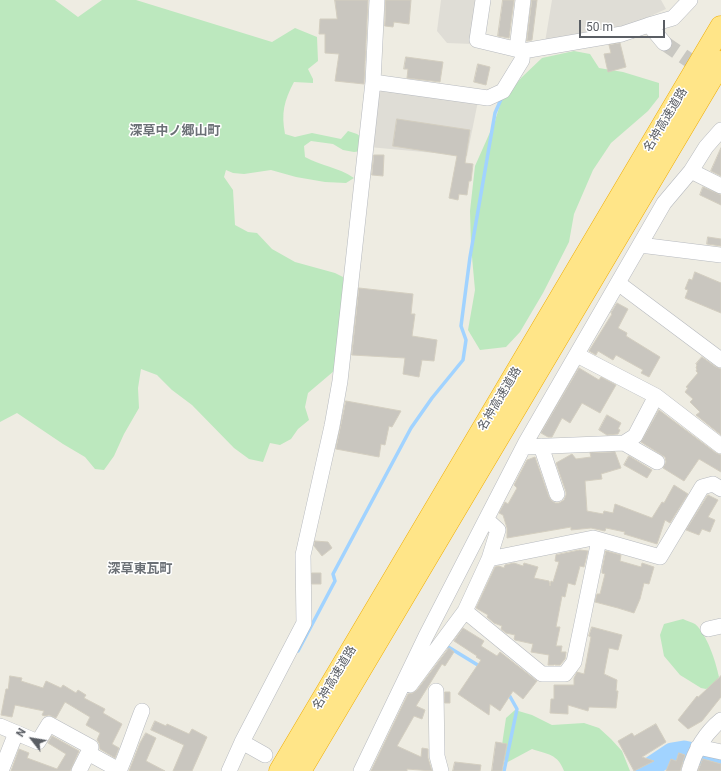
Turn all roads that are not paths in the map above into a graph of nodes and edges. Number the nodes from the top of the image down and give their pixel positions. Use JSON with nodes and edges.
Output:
{"nodes":[{"id":1,"x":377,"y":0,"type":"edge"},
{"id":2,"x":483,"y":0,"type":"edge"},
{"id":3,"x":524,"y":0,"type":"edge"},
{"id":4,"x":690,"y":0,"type":"edge"},
{"id":5,"x":649,"y":25,"type":"junction"},
{"id":6,"x":721,"y":27,"type":"edge"},
{"id":7,"x":664,"y":43,"type":"tunnel mouth"},
{"id":8,"x":520,"y":50,"type":"junction"},
{"id":9,"x":721,"y":62,"type":"edge"},
{"id":10,"x":374,"y":82,"type":"junction"},
{"id":11,"x":721,"y":130,"type":"edge"},
{"id":12,"x":721,"y":143,"type":"edge"},
{"id":13,"x":691,"y":171,"type":"junction"},
{"id":14,"x":721,"y":186,"type":"edge"},
{"id":15,"x":640,"y":245,"type":"junction"},
{"id":16,"x":721,"y":255,"type":"edge"},
{"id":17,"x":618,"y":283,"type":"junction"},
{"id":18,"x":577,"y":355,"type":"junction"},
{"id":19,"x":721,"y":360,"type":"edge"},
{"id":20,"x":656,"y":396,"type":"junction"},
{"id":21,"x":624,"y":443,"type":"junction"},
{"id":22,"x":541,"y":446,"type":"junction"},
{"id":23,"x":721,"y":446,"type":"edge"},
{"id":24,"x":524,"y":447,"type":"junction"},
{"id":25,"x":657,"y":462,"type":"dead end"},
{"id":26,"x":721,"y":489,"type":"edge"},
{"id":27,"x":557,"y":494,"type":"dead end"},
{"id":28,"x":487,"y":520,"type":"junction"},
{"id":29,"x":599,"y":540,"type":"junction"},
{"id":30,"x":489,"y":559,"type":"junction"},
{"id":31,"x":465,"y":611,"type":"junction"},
{"id":32,"x":436,"y":691,"type":"dead end"},
{"id":33,"x":400,"y":692,"type":"junction"},
{"id":34,"x":142,"y":711,"type":"dead end"},
{"id":35,"x":721,"y":720,"type":"edge"},
{"id":36,"x":0,"y":726,"type":"edge"},
{"id":37,"x":16,"y":733,"type":"junction"},
{"id":38,"x":242,"y":742,"type":"junction"},
{"id":39,"x":721,"y":752,"type":"edge"},
{"id":40,"x":88,"y":753,"type":"junction"},
{"id":41,"x":265,"y":755,"type":"dead end"},
{"id":42,"x":694,"y":757,"type":"edge"},
{"id":43,"x":119,"y":770,"type":"edge"},
{"id":44,"x":1,"y":771,"type":"edge"},
{"id":45,"x":79,"y":771,"type":"edge"},
{"id":46,"x":229,"y":771,"type":"edge"},
{"id":47,"x":280,"y":771,"type":"edge"},
{"id":48,"x":300,"y":771,"type":"edge"},
{"id":49,"x":361,"y":771,"type":"edge"},
{"id":50,"x":441,"y":771,"type":"edge"}],
"edges":[{"from":1,"to":10,"type":"street"},
{"from":2,"to":8,"type":"street"},
{"from":3,"to":8,"type":"street"},
{"from":4,"to":5,"type":"street"},
{"from":5,"to":7,"type":"street"},
{"from":5,"to":8,"type":"street"},
{"from":6,"to":47,"type":"highway","name":"名神高速道路"},
{"from":8,"to":10,"type":"street"},
{"from":9,"to":48,"type":"highway","name":"名神高速道路"},
{"from":10,"to":38,"type":"street"},
{"from":11,"to":13,"type":"street"},
{"from":12,"to":13,"type":"street"},
{"from":13,"to":14,"type":"street"},
{"from":13,"to":15,"type":"street"},
{"from":15,"to":16,"type":"street"},
{"from":15,"to":17,"type":"street"},
{"from":17,"to":18,"type":"street"},
{"from":17,"to":19,"type":"street"},
{"from":18,"to":20,"type":"street"},
{"from":18,"to":24,"type":"street"},
{"from":20,"to":21,"type":"street"},
{"from":20,"to":23,"type":"street"},
{"from":21,"to":22,"type":"street"},
{"from":21,"to":25,"type":"street"},
{"from":22,"to":24,"type":"street"},
{"from":22,"to":27,"type":"street"},
{"from":24,"to":28,"type":"street"},
{"from":26,"to":29,"type":"street"},
{"from":28,"to":30,"type":"street"},
{"from":28,"to":33,"type":"street"},
{"from":29,"to":30,"type":"street"},
{"from":29,"to":31,"type":"street"},
{"from":30,"to":31,"type":"street"},
{"from":31,"to":33,"type":"street"},
{"from":32,"to":50,"type":"street"},
{"from":33,"to":49,"type":"street"},
{"from":34,"to":43,"type":"street"},
{"from":35,"to":42,"type":"street"},
{"from":36,"to":37,"type":"street"},
{"from":37,"to":40,"type":"street"},
{"from":37,"to":44,"type":"street"},
{"from":38,"to":41,"type":"street"},
{"from":38,"to":46,"type":"street"},
{"from":39,"to":42,"type":"street"},
{"from":40,"to":43,"type":"street"},
{"from":40,"to":45,"type":"street"}]}
